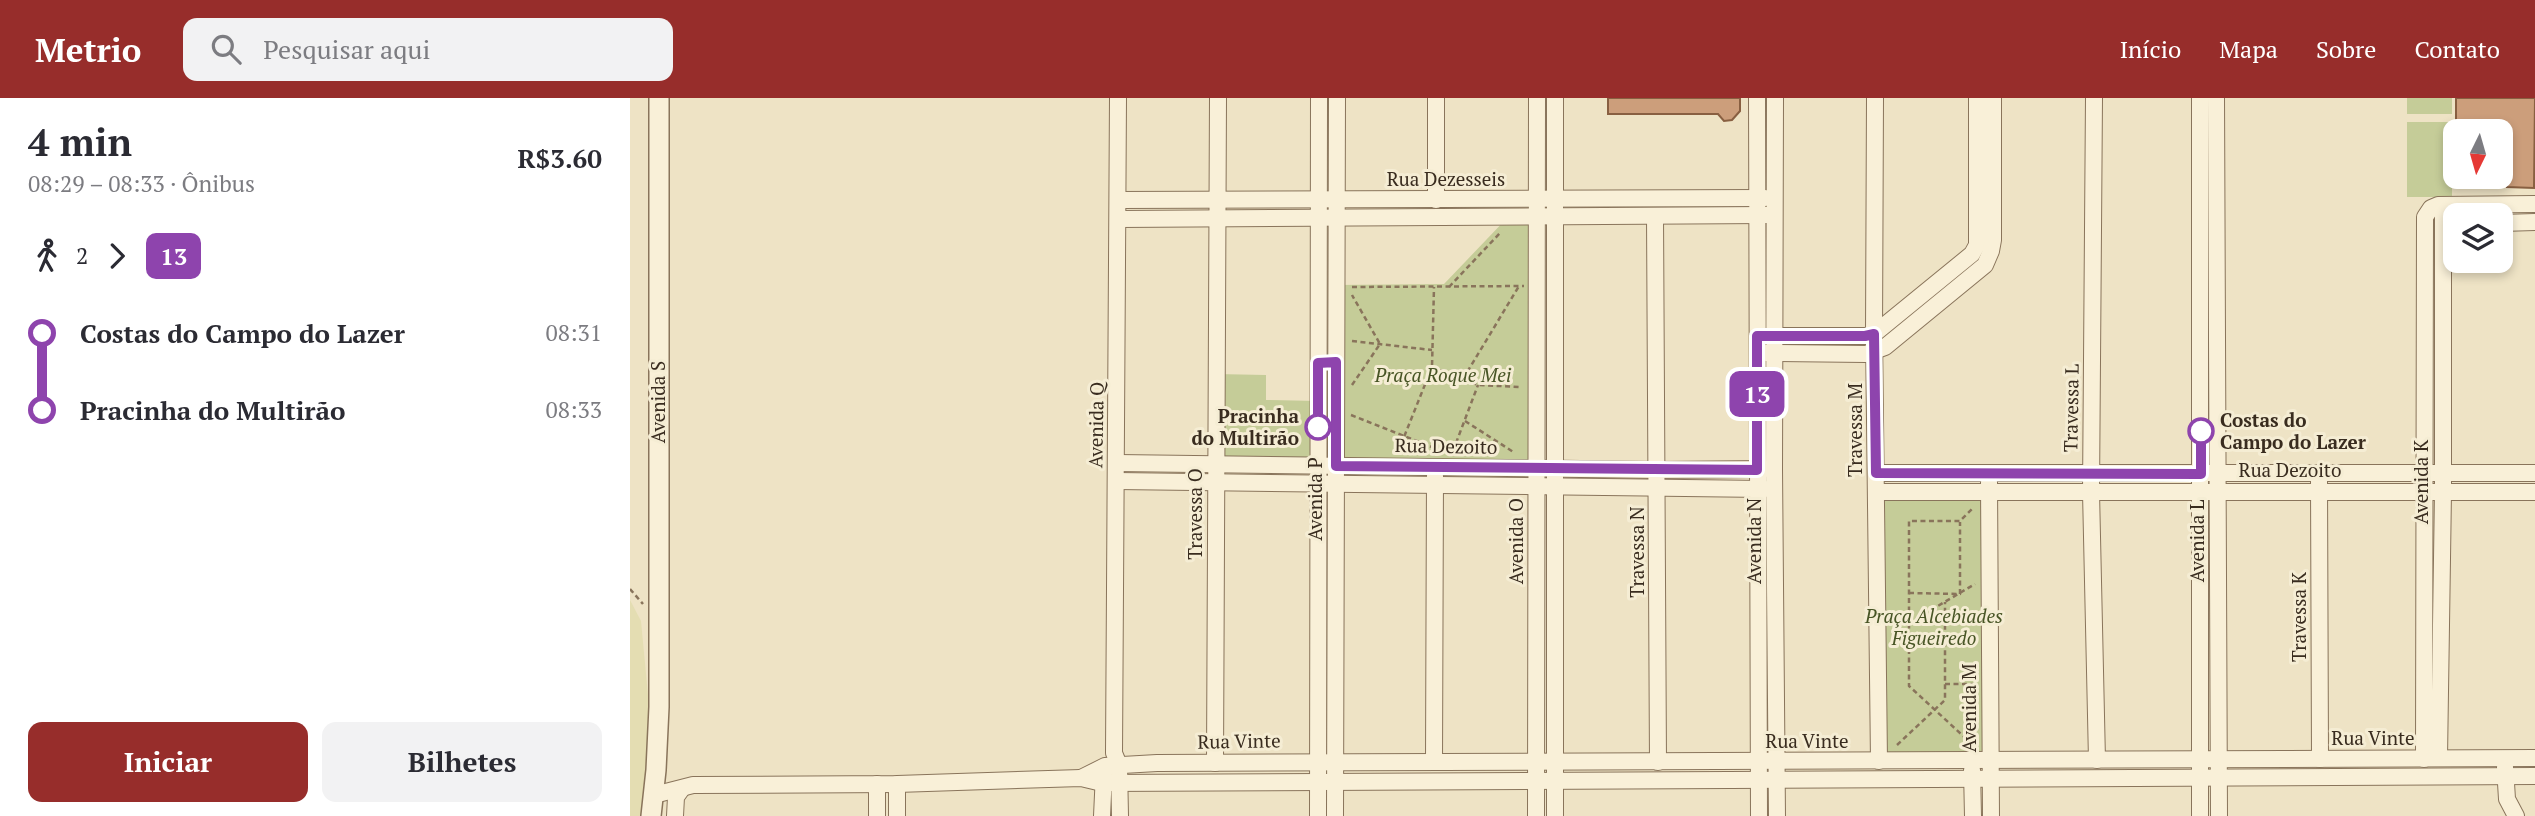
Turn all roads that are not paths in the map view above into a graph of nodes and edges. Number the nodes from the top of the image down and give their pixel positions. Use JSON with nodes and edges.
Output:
{"nodes":[{"id":1,"x":659,"y":98,"type":"edge"},
{"id":2,"x":1118,"y":98,"type":"edge"},
{"id":3,"x":1218,"y":98,"type":"edge"},
{"id":4,"x":1320,"y":98,"type":"edge"},
{"id":5,"x":1337,"y":98,"type":"edge"},
{"id":6,"x":1436,"y":98,"type":"edge"},
{"id":7,"x":1537,"y":98,"type":"edge"},
{"id":8,"x":1555,"y":98,"type":"edge"},
{"id":9,"x":1757,"y":98,"type":"edge"},
{"id":10,"x":1775,"y":98,"type":"edge"},
{"id":11,"x":1875,"y":98,"type":"edge"},
{"id":12,"x":1977,"y":98,"type":"edge"},
{"id":13,"x":1993,"y":98,"type":"edge"},
{"id":14,"x":2094,"y":98,"type":"edge"},
{"id":15,"x":2200,"y":98,"type":"edge"},
{"id":16,"x":2216,"y":98,"type":"edge"},
{"id":17,"x":2208,"y":164,"type":"junction"},
{"id":18,"x":1757,"y":198,"type":"junction"},
{"id":19,"x":1774,"y":198,"type":"junction"},
{"id":20,"x":1538,"y":199,"type":"junction"},
{"id":21,"x":1555,"y":199,"type":"junction"},
{"id":22,"x":1118,"y":200,"type":"junction"},
{"id":23,"x":1218,"y":200,"type":"junction"},
{"id":24,"x":1436,"y":200,"type":"junction"},
{"id":25,"x":1320,"y":201,"type":"junction"},
{"id":26,"x":1337,"y":201,"type":"junction"},
{"id":27,"x":2513,"y":204,"type":"edge"},
{"id":28,"x":2535,"y":204,"type":"edge"},
{"id":29,"x":2443,"y":205,"type":"edge"},
{"id":30,"x":1756,"y":215,"type":"junction"},
{"id":31,"x":1775,"y":215,"type":"junction"},
{"id":32,"x":1538,"y":216,"type":"junction"},
{"id":33,"x":1555,"y":216,"type":"junction"},
{"id":34,"x":1655,"y":216,"type":"junction"},
{"id":35,"x":1319,"y":218,"type":"junction"},
{"id":36,"x":1336,"y":218,"type":"junction"},
{"id":37,"x":2426,"y":218,"type":"junction"},
{"id":38,"x":1119,"y":219,"type":"junction"},
{"id":39,"x":1217,"y":219,"type":"junction"},
{"id":40,"x":2443,"y":222,"type":"edge"},
{"id":41,"x":2535,"y":222,"type":"edge"},
{"id":42,"x":2513,"y":223,"type":"edge"},
{"id":43,"x":1984,"y":248,"type":"junction"},
{"id":44,"x":2448,"y":273,"type":"edge"},
{"id":45,"x":1874,"y":334,"type":"junction"},
{"id":46,"x":1774,"y":335,"type":"junction"},
{"id":47,"x":1757,"y":336,"type":"junction"},
{"id":48,"x":1875,"y":352,"type":"junction"},
{"id":49,"x":1757,"y":353,"type":"junction"},
{"id":50,"x":1774,"y":353,"type":"junction"},
{"id":51,"x":1336,"y":362,"type":"junction"},
{"id":52,"x":1318,"y":363,"type":"junction"},
{"id":53,"x":1117,"y":463,"type":"junction"},
{"id":54,"x":1216,"y":464,"type":"junction"},
{"id":55,"x":1317,"y":466,"type":"junction"},
{"id":56,"x":1336,"y":466,"type":"junction"},
{"id":57,"x":1435,"y":467,"type":"junction"},
{"id":58,"x":1538,"y":468,"type":"junction"},
{"id":59,"x":1555,"y":468,"type":"junction"},
{"id":60,"x":1774,"y":469,"type":"junction"},
{"id":61,"x":1657,"y":470,"type":"junction"},
{"id":62,"x":1757,"y":470,"type":"junction"},
{"id":63,"x":1876,"y":473,"type":"junction"},
{"id":64,"x":1989,"y":473,"type":"junction"},
{"id":65,"x":2424,"y":473,"type":"junction"},
{"id":66,"x":2442,"y":473,"type":"junction"},
{"id":67,"x":2535,"y":473,"type":"edge"},
{"id":68,"x":2091,"y":474,"type":"junction"},
{"id":69,"x":2209,"y":474,"type":"junction"},
{"id":70,"x":1116,"y":481,"type":"junction"},
{"id":71,"x":1215,"y":482,"type":"junction"},
{"id":72,"x":2319,"y":482,"type":"junction"},
{"id":73,"x":1317,"y":484,"type":"junction"},
{"id":74,"x":1336,"y":484,"type":"junction"},
{"id":75,"x":1434,"y":485,"type":"junction"},
{"id":76,"x":1538,"y":486,"type":"junction"},
{"id":77,"x":1555,"y":487,"type":"junction"},
{"id":78,"x":1657,"y":488,"type":"junction"},
{"id":79,"x":1756,"y":489,"type":"junction"},
{"id":80,"x":1775,"y":489,"type":"junction"},
{"id":81,"x":2210,"y":491,"type":"junction"},
{"id":82,"x":1876,"y":492,"type":"junction"},
{"id":83,"x":2091,"y":492,"type":"junction"},
{"id":84,"x":2425,"y":492,"type":"junction"},
{"id":85,"x":2443,"y":492,"type":"junction"},
{"id":86,"x":2535,"y":492,"type":"edge"},
{"id":87,"x":1989,"y":493,"type":"junction"},
{"id":88,"x":1318,"y":572,"type":"junction"},
{"id":89,"x":1335,"y":573,"type":"junction"},
{"id":90,"x":2505,"y":758,"type":"junction"},
{"id":91,"x":2535,"y":758,"type":"edge"},
{"id":92,"x":2199,"y":759,"type":"junction"},
{"id":93,"x":2320,"y":759,"type":"junction"},
{"id":94,"x":2432,"y":759,"type":"junction"},
{"id":95,"x":2097,"y":760,"type":"junction"},
{"id":96,"x":2220,"y":760,"type":"junction"},
{"id":97,"x":1113,"y":761,"type":"junction"},
{"id":98,"x":1434,"y":761,"type":"junction"},
{"id":99,"x":1536,"y":761,"type":"junction"},
{"id":100,"x":1555,"y":761,"type":"junction"},
{"id":101,"x":1880,"y":761,"type":"junction"},
{"id":102,"x":1972,"y":761,"type":"junction"},
{"id":103,"x":1990,"y":761,"type":"junction"},
{"id":104,"x":1326,"y":762,"type":"junction"},
{"id":105,"x":1658,"y":762,"type":"junction"},
{"id":106,"x":1759,"y":762,"type":"junction"},
{"id":107,"x":1777,"y":762,"type":"junction"},
{"id":108,"x":1215,"y":763,"type":"junction"},
{"id":109,"x":2505,"y":776,"type":"junction"},
{"id":110,"x":2535,"y":776,"type":"edge"},
{"id":111,"x":1081,"y":778,"type":"junction"},
{"id":112,"x":2220,"y":778,"type":"junction"},
{"id":113,"x":2199,"y":779,"type":"junction"},
{"id":114,"x":1536,"y":780,"type":"junction"},
{"id":115,"x":1555,"y":780,"type":"junction"},
{"id":116,"x":1972,"y":780,"type":"junction"},
{"id":117,"x":1990,"y":780,"type":"junction"},
{"id":118,"x":1326,"y":781,"type":"junction"},
{"id":119,"x":1759,"y":781,"type":"junction"},
{"id":120,"x":1777,"y":781,"type":"junction"},
{"id":121,"x":1120,"y":782,"type":"junction"},
{"id":122,"x":1102,"y":783,"type":"junction"},
{"id":123,"x":877,"y":784,"type":"junction"},
{"id":124,"x":897,"y":784,"type":"junction"},
{"id":125,"x":681,"y":790,"type":"junction"},
{"id":126,"x":654,"y":796,"type":"junction"},
{"id":127,"x":651,"y":816,"type":"edge"},
{"id":128,"x":675,"y":816,"type":"edge"},
{"id":129,"x":877,"y":816,"type":"edge"},
{"id":130,"x":897,"y":816,"type":"edge"},
{"id":131,"x":1102,"y":816,"type":"edge"},
{"id":132,"x":1120,"y":816,"type":"edge"},
{"id":133,"x":1318,"y":816,"type":"edge"},
{"id":134,"x":1335,"y":816,"type":"edge"},
{"id":135,"x":1536,"y":816,"type":"edge"},
{"id":136,"x":1555,"y":816,"type":"edge"},
{"id":137,"x":1759,"y":816,"type":"edge"},
{"id":138,"x":1777,"y":816,"type":"edge"},
{"id":139,"x":1973,"y":816,"type":"edge"},
{"id":140,"x":1991,"y":816,"type":"edge"},
{"id":141,"x":2200,"y":816,"type":"edge"},
{"id":142,"x":2220,"y":816,"type":"edge"},
{"id":143,"x":2514,"y":816,"type":"edge"}],
"edges":[{"from":1,"to":126,"type":"street","name":"Avenida S"},
{"from":2,"to":22,"type":"street","name":"Avenida Q"},
{"from":3,"to":23,"type":"street","name":"Travessa O"},
{"from":4,"to":25,"type":"street","name":"Avenida P"},
{"from":5,"to":26,"type":"street","name":"Avenida P"},
{"from":6,"to":24,"type":"street"},
{"from":7,"to":20,"type":"street","name":"Avenida O"},
{"from":8,"to":21,"type":"street","name":"Avenida O"},
{"from":9,"to":18,"type":"street","name":"Avenida N"},
{"from":10,"to":19,"type":"street","name":"Avenida N"},
{"from":11,"to":45,"type":"street","name":"Travessa M"},
{"from":12,"to":43,"type":"street"},
{"from":13,"to":43,"type":"street"},
{"from":14,"to":68,"type":"street","name":"Travessa L"},
{"from":15,"to":17,"type":"street","name":"Avenida L"},
{"from":16,"to":17,"type":"street","name":"Avenida L"},
{"from":17,"to":69,"type":"street","name":"Avenida L"},
{"from":18,"to":19,"type":"street","name":"Rua Dezesseis"},
{"from":18,"to":21,"type":"street","name":"Rua Dezesseis"},
{"from":18,"to":30,"type":"street","name":"Avenida N"},
{"from":19,"to":31,"type":"street","name":"Avenida N"},
{"from":20,"to":21,"type":"street","name":"Rua Dezesseis"},
{"from":20,"to":24,"type":"street","name":"Rua Dezesseis"},
{"from":20,"to":32,"type":"street","name":"Avenida O"},
{"from":21,"to":33,"type":"street","name":"Avenida O"},
{"from":22,"to":23,"type":"street","name":"Rua Dezesseis"},
{"from":22,"to":38,"type":"street","name":"Avenida Q"},
{"from":23,"to":25,"type":"street","name":"Rua Dezesseis"},
{"from":23,"to":39,"type":"street","name":"Travessa O"},
{"from":24,"to":26,"type":"street","name":"Rua Dezesseis"},
{"from":25,"to":26,"type":"street","name":"Rua Dezesseis"},
{"from":25,"to":35,"type":"street","name":"Avenida P"},
{"from":26,"to":36,"type":"street","name":"Avenida P"},
{"from":27,"to":28,"type":"street"},
{"from":29,"to":37,"type":"street"},
{"from":30,"to":31,"type":"street","name":"Rua Dezesseis"},
{"from":30,"to":34,"type":"street","name":"Rua Dezesseis"},
{"from":30,"to":47,"type":"street","name":"Avenida N"},
{"from":31,"to":46,"type":"street","name":"Avenida N"},
{"from":32,"to":33,"type":"street","name":"Rua Dezesseis"},
{"from":32,"to":36,"type":"street","name":"Rua Dezesseis"},
{"from":32,"to":58,"type":"street","name":"Avenida O"},
{"from":33,"to":34,"type":"street","name":"Rua Dezesseis"},
{"from":33,"to":59,"type":"street","name":"Avenida O"},
{"from":34,"to":61,"type":"street","name":"Travessa N"},
{"from":35,"to":36,"type":"street","name":"Rua Dezesseis"},
{"from":35,"to":39,"type":"street","name":"Rua Dezesseis"},
{"from":35,"to":52,"type":"street","name":"Avenida P"},
{"from":36,"to":51,"type":"street","name":"Avenida P"},
{"from":37,"to":40,"type":"street"},
{"from":37,"to":65,"type":"street","name":"Avenida K"},
{"from":38,"to":39,"type":"street","name":"Rua Dezesseis"},
{"from":38,"to":53,"type":"street","name":"Avenida Q"},
{"from":39,"to":54,"type":"street","name":"Travessa O"},
{"from":41,"to":42,"type":"street"},
{"from":43,"to":45,"type":"street"},
{"from":43,"to":48,"type":"street"},
{"from":44,"to":66,"type":"street","name":"Avenida K"},
{"from":45,"to":46,"type":"street"},
{"from":45,"to":48,"type":"street","name":"Travessa M"},
{"from":46,"to":47,"type":"street"},
{"from":46,"to":50,"type":"street","name":"Avenida N"},
{"from":47,"to":49,"type":"street","name":"Avenida N"},
{"from":48,"to":50,"type":"street"},
{"from":48,"to":63,"type":"street","name":"Travessa M"},
{"from":49,"to":50,"type":"street"},
{"from":49,"to":62,"type":"street","name":"Avenida N"},
{"from":50,"to":60,"type":"street","name":"Avenida N"},
{"from":51,"to":52,"type":"street"},
{"from":51,"to":56,"type":"street","name":"Avenida P"},
{"from":52,"to":55,"type":"street","name":"Avenida P"},
{"from":53,"to":54,"type":"street","name":"Rua Dezoito"},
{"from":53,"to":70,"type":"street","name":"Avenida Q"},
{"from":54,"to":55,"type":"street","name":"Rua Dezoito"},
{"from":54,"to":71,"type":"street","name":"Travessa O"},
{"from":55,"to":56,"type":"street","name":"Rua Dezoito"},
{"from":55,"to":73,"type":"street","name":"Avenida P"},
{"from":56,"to":57,"type":"street","name":"Rua Dezoito"},
{"from":56,"to":74,"type":"street","name":"Avenida P"},
{"from":57,"to":58,"type":"street","name":"Rua Dezoito"},
{"from":57,"to":75,"type":"street"},
{"from":58,"to":59,"type":"street","name":"Rua Dezoito"},
{"from":58,"to":76,"type":"street","name":"Avenida O"},
{"from":59,"to":61,"type":"street","name":"Rua Dezoito"},
{"from":59,"to":77,"type":"street","name":"Avenida O"},
{"from":60,"to":62,"type":"street","name":"Rua Dezoito"},
{"from":60,"to":80,"type":"street","name":"Avenida N"},
{"from":61,"to":62,"type":"street","name":"Rua Dezoito"},
{"from":61,"to":78,"type":"street","name":"Travessa N"},
{"from":62,"to":79,"type":"street","name":"Avenida N"},
{"from":63,"to":64,"type":"street","name":"Rua Dezoito"},
{"from":63,"to":82,"type":"street","name":"Travessa M"},
{"from":64,"to":68,"type":"street","name":"Rua Dezoito"},
{"from":64,"to":87,"type":"street","name":"Avenida M"},
{"from":65,"to":66,"type":"street","name":"Rua Dezoito"},
{"from":65,"to":72,"type":"street","name":"Rua Dezoito"},
{"from":65,"to":84,"type":"street","name":"Avenida K"},
{"from":66,"to":67,"type":"street","name":"Rua Dezoito"},
{"from":66,"to":85,"type":"street","name":"Avenida K"},
{"from":68,"to":69,"type":"street","name":"Rua Dezoito"},
{"from":68,"to":83,"type":"street","name":"Travessa L"},
{"from":69,"to":72,"type":"street","name":"Rua Dezoito"},
{"from":69,"to":81,"type":"street","name":"Avenida L"},
{"from":70,"to":71,"type":"street","name":"Rua Dezoito"},
{"from":70,"to":97,"type":"street","name":"Avenida Q"},
{"from":71,"to":73,"type":"street","name":"Rua Dezoito"},
{"from":71,"to":108,"type":"street","name":"Travessa O"},
{"from":72,"to":81,"type":"street","name":"Rua Dezoito"},
{"from":72,"to":84,"type":"street","name":"Rua Dezoito"},
{"from":72,"to":93,"type":"street","name":"Travessa K"},
{"from":73,"to":74,"type":"street","name":"Rua Dezoito"},
{"from":73,"to":88,"type":"street","name":"Avenida P"},
{"from":74,"to":75,"type":"street","name":"Rua Dezoito"},
{"from":74,"to":89,"type":"street","name":"Avenida P"},
{"from":75,"to":76,"type":"street","name":"Rua Dezoito"},
{"from":75,"to":98,"type":"street"},
{"from":76,"to":77,"type":"street","name":"Rua Dezoito"},
{"from":76,"to":99,"type":"street","name":"Avenida O"},
{"from":77,"to":78,"type":"street","name":"Rua Dezoito"},
{"from":77,"to":100,"type":"street","name":"Avenida O"},
{"from":78,"to":79,"type":"street","name":"Rua Dezoito"},
{"from":78,"to":105,"type":"street","name":"Travessa N"},
{"from":79,"to":80,"type":"street","name":"Rua Dezoito"},
{"from":79,"to":106,"type":"street","name":"Avenida N"},
{"from":80,"to":107,"type":"street","name":"Avenida N"},
{"from":81,"to":83,"type":"street","name":"Rua Dezoito"},
{"from":81,"to":92,"type":"street","name":"Avenida L"},
{"from":81,"to":96,"type":"street","name":"Avenida L"},
{"from":82,"to":87,"type":"street","name":"Rua Dezoito"},
{"from":82,"to":101,"type":"street","name":"Travessa M"},
{"from":83,"to":87,"type":"street","name":"Rua Dezoito"},
{"from":83,"to":95,"type":"street","name":"Travessa L"},
{"from":84,"to":85,"type":"street","name":"Rua Dezoito"},
{"from":84,"to":94,"type":"street","name":"Avenida K"},
{"from":85,"to":86,"type":"street","name":"Rua Dezoito"},
{"from":85,"to":94,"type":"street","name":"Avenida K"},
{"from":87,"to":103,"type":"street","name":"Avenida M"},
{"from":88,"to":89,"type":"street"},
{"from":88,"to":104,"type":"street","name":"Avenida P"},
{"from":89,"to":104,"type":"street","name":"Avenida P"},
{"from":90,"to":91,"type":"street","name":"Rua Vinte"},
{"from":90,"to":94,"type":"street","name":"Rua Vinte"},
{"from":90,"to":109,"type":"street"},
{"from":92,"to":95,"type":"street","name":"Rua Vinte"},
{"from":92,"to":96,"type":"street","name":"Rua Vinte"},
{"from":92,"to":113,"type":"street","name":"Avenida L"},
{"from":93,"to":94,"type":"street","name":"Rua Vinte"},
{"from":93,"to":96,"type":"street","name":"Rua Vinte"},
{"from":95,"to":103,"type":"street","name":"Rua Vinte"},
{"from":96,"to":112,"type":"street","name":"Avenida L"},
{"from":97,"to":108,"type":"street","name":"Rua Vinte"},
{"from":97,"to":111,"type":"street","name":"Rua Vinte"},
{"from":97,"to":121,"type":"street","name":"Avenida Q"},
{"from":97,"to":122,"type":"street","name":"Avenida Q"},
{"from":98,"to":99,"type":"street","name":"Rua Vinte"},
{"from":98,"to":104,"type":"street","name":"Rua Vinte"},
{"from":99,"to":100,"type":"street","name":"Rua Vinte"},
{"from":99,"to":114,"type":"street","name":"Avenida O"},
{"from":100,"to":105,"type":"street","name":"Rua Vinte"},
{"from":100,"to":115,"type":"street","name":"Avenida O"},
{"from":101,"to":102,"type":"street","name":"Rua Vinte"},
{"from":101,"to":107,"type":"street","name":"Rua Vinte"},
{"from":102,"to":103,"type":"street","name":"Rua Vinte"},
{"from":102,"to":116,"type":"street","name":"Avenida M"},
{"from":103,"to":117,"type":"street","name":"Avenida M"},
{"from":104,"to":108,"type":"street","name":"Rua Vinte"},
{"from":104,"to":118,"type":"street","name":"Avenida P"},
{"from":105,"to":106,"type":"street","name":"Rua Vinte"},
{"from":106,"to":107,"type":"street","name":"Rua Vinte"},
{"from":106,"to":119,"type":"street","name":"Avenida N"},
{"from":107,"to":120,"type":"street","name":"Avenida N"},
{"from":109,"to":110,"type":"street","name":"Rua Vinte"},
{"from":109,"to":112,"type":"street","name":"Rua Vinte"},
{"from":109,"to":143,"type":"street"},
{"from":111,"to":122,"type":"street","name":"Rua Vinte"},
{"from":111,"to":124,"type":"street","name":"Rua Vinte"},
{"from":112,"to":113,"type":"street","name":"Rua Vinte"},
{"from":112,"to":142,"type":"street","name":"Avenida L"},
{"from":113,"to":117,"type":"street","name":"Rua Vinte"},
{"from":113,"to":141,"type":"street","name":"Avenida L"},
{"from":114,"to":115,"type":"street","name":"Rua Vinte"},
{"from":114,"to":118,"type":"street","name":"Rua Vinte"},
{"from":114,"to":135,"type":"street","name":"Avenida O"},
{"from":115,"to":119,"type":"street","name":"Rua Vinte"},
{"from":115,"to":136,"type":"street","name":"Avenida O"},
{"from":116,"to":117,"type":"street","name":"Rua Vinte"},
{"from":116,"to":120,"type":"street","name":"Rua Vinte"},
{"from":116,"to":139,"type":"street","name":"Avenida M"},
{"from":117,"to":140,"type":"street","name":"Avenida M"},
{"from":118,"to":121,"type":"street","name":"Rua Vinte"},
{"from":118,"to":133,"type":"street","name":"Avenida P"},
{"from":118,"to":134,"type":"street","name":"Avenida P"},
{"from":119,"to":120,"type":"street","name":"Rua Vinte"},
{"from":119,"to":137,"type":"street","name":"Avenida N"},
{"from":120,"to":138,"type":"street","name":"Avenida N"},
{"from":121,"to":122,"type":"street","name":"Rua Vinte"},
{"from":121,"to":132,"type":"street","name":"Avenida Q"},
{"from":122,"to":131,"type":"street","name":"Avenida Q"},
{"from":123,"to":124,"type":"street","name":"Rua Vinte"},
{"from":123,"to":125,"type":"street","name":"Rua Vinte"},
{"from":123,"to":129,"type":"street"},
{"from":124,"to":130,"type":"street"},
{"from":125,"to":126,"type":"street","name":"Rua Vinte"},
{"from":125,"to":128,"type":"street"},
{"from":126,"to":127,"type":"street","name":"Avenida S"}]}
